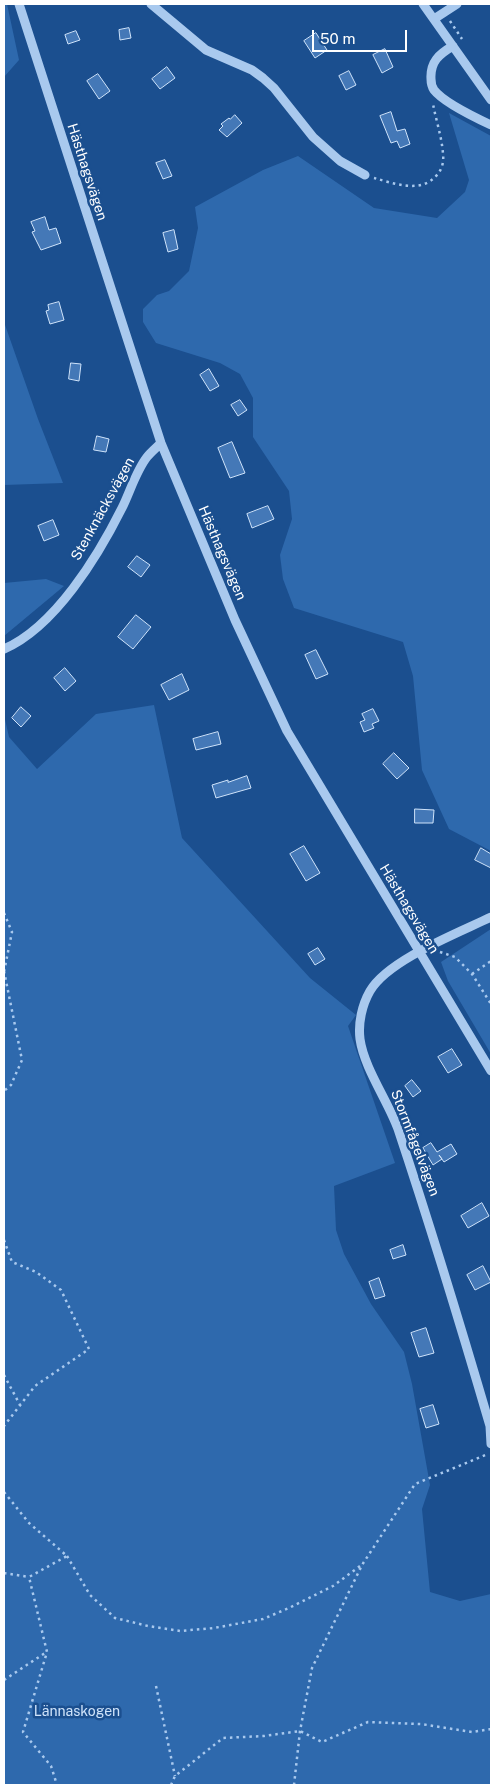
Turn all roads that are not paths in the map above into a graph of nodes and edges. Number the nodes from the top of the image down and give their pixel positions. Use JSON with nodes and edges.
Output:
{"nodes":[{"id":1,"x":19,"y":4,"type":"edge"},
{"id":2,"x":151,"y":4,"type":"edge"},
{"id":3,"x":423,"y":4,"type":"edge"},
{"id":4,"x":456,"y":4,"type":"edge"},
{"id":5,"x":434,"y":19,"type":"junction"},
{"id":6,"x":454,"y":46,"type":"junction"},
{"id":7,"x":491,"y":100,"type":"edge"},
{"id":8,"x":491,"y":125,"type":"edge"},
{"id":9,"x":365,"y":175,"type":"road end"},
{"id":10,"x":161,"y":443,"type":"junction"},
{"id":11,"x":4,"y":649,"type":"edge"},
{"id":12,"x":491,"y":917,"type":"edge"},
{"id":13,"x":419,"y":953,"type":"junction"},
{"id":14,"x":491,"y":1071,"type":"edge"},
{"id":15,"x":491,"y":1444,"type":"edge"}],
"edges":[{"from":1,"to":10,"type":"street","name":"Hästhagsvägen"},
{"from":2,"to":9,"type":"street"},
{"from":3,"to":5,"type":"street"},
{"from":4,"to":5,"type":"street"},
{"from":5,"to":6,"type":"street"},
{"from":6,"to":7,"type":"street"},
{"from":6,"to":8,"type":"street"},
{"from":10,"to":11,"type":"street","name":"Stenknäcksvägen"},
{"from":10,"to":13,"type":"street","name":"Hästhagsvägen"},
{"from":12,"to":13,"type":"street","name":"Stormfågelvägen"},
{"from":13,"to":14,"type":"street","name":"Hästhagsvägen"},
{"from":13,"to":15,"type":"street","name":"Stormfågelvägen"}]}
